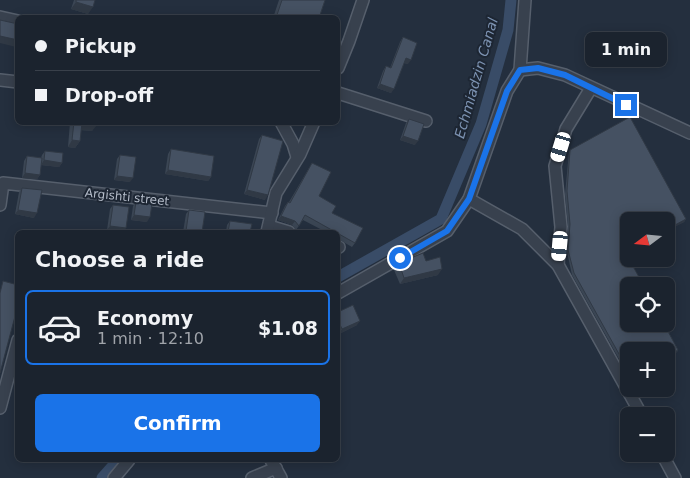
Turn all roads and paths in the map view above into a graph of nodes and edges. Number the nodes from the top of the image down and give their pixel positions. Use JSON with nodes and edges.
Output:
{"nodes":[{"id":1,"x":363,"y":0,"type":"edge"},
{"id":2,"x":525,"y":0,"type":"edge"},
{"id":3,"x":0,"y":17,"type":"edge"},
{"id":4,"x":15,"y":20,"type":"edge"},
{"id":5,"x":340,"y":63,"type":"edge"},
{"id":6,"x":520,"y":70,"type":"junction"},
{"id":7,"x":0,"y":80,"type":"edge"},
{"id":8,"x":15,"y":82,"type":"edge"},
{"id":9,"x":591,"y":88,"type":"junction"},
{"id":10,"x":340,"y":94,"type":"edge"},
{"id":11,"x":426,"y":121,"type":"dead end"},
{"id":12,"x":283,"y":125,"type":"edge"},
{"id":13,"x":313,"y":125,"type":"edge"},
{"id":14,"x":690,"y":133,"type":"edge"},
{"id":15,"x":297,"y":157,"type":"junction"},
{"id":16,"x":469,"y":199,"type":"junction"},
{"id":17,"x":0,"y":205,"type":"edge"},
{"id":18,"x":272,"y":213,"type":"junction"},
{"id":19,"x":268,"y":229,"type":"edge"},
{"id":20,"x":558,"y":265,"type":"junction"},
{"id":21,"x":340,"y":293,"type":"edge"},
{"id":22,"x":15,"y":351,"type":"edge"},
{"id":23,"x":637,"y":407,"type":"edge"},
{"id":24,"x":0,"y":408,"type":"edge"},
{"id":25,"x":127,"y":462,"type":"edge"},
{"id":26,"x":667,"y":462,"type":"edge"},
{"id":27,"x":276,"y":469,"type":"edge"},
{"id":28,"x":114,"y":478,"type":"edge"},
{"id":29,"x":252,"y":478,"type":"edge"},
{"id":30,"x":676,"y":478,"type":"edge"}],
"edges":[{"from":1,"to":5,"type":"street"},
{"from":2,"to":6,"type":"street"},
{"from":3,"to":4,"type":"street"},
{"from":6,"to":9,"type":"street"},
{"from":6,"to":16,"type":"street"},
{"from":7,"to":8,"type":"street"},
{"from":9,"to":14,"type":"street"},
{"from":9,"to":20,"type":"street"},
{"from":10,"to":11,"type":"street"},
{"from":12,"to":15,"type":"street"},
{"from":13,"to":15,"type":"street"},
{"from":15,"to":18,"type":"street"},
{"from":16,"to":20,"type":"street"},
{"from":16,"to":21,"type":"street"},
{"from":17,"to":18,"type":"street","name":"Argishti street"},
{"from":18,"to":19,"type":"street"},
{"from":20,"to":23,"type":"street"},
{"from":22,"to":24,"type":"street"},
{"from":25,"to":28,"type":"street"},
{"from":26,"to":30,"type":"street"},
{"from":27,"to":29,"type":"street"}]}
